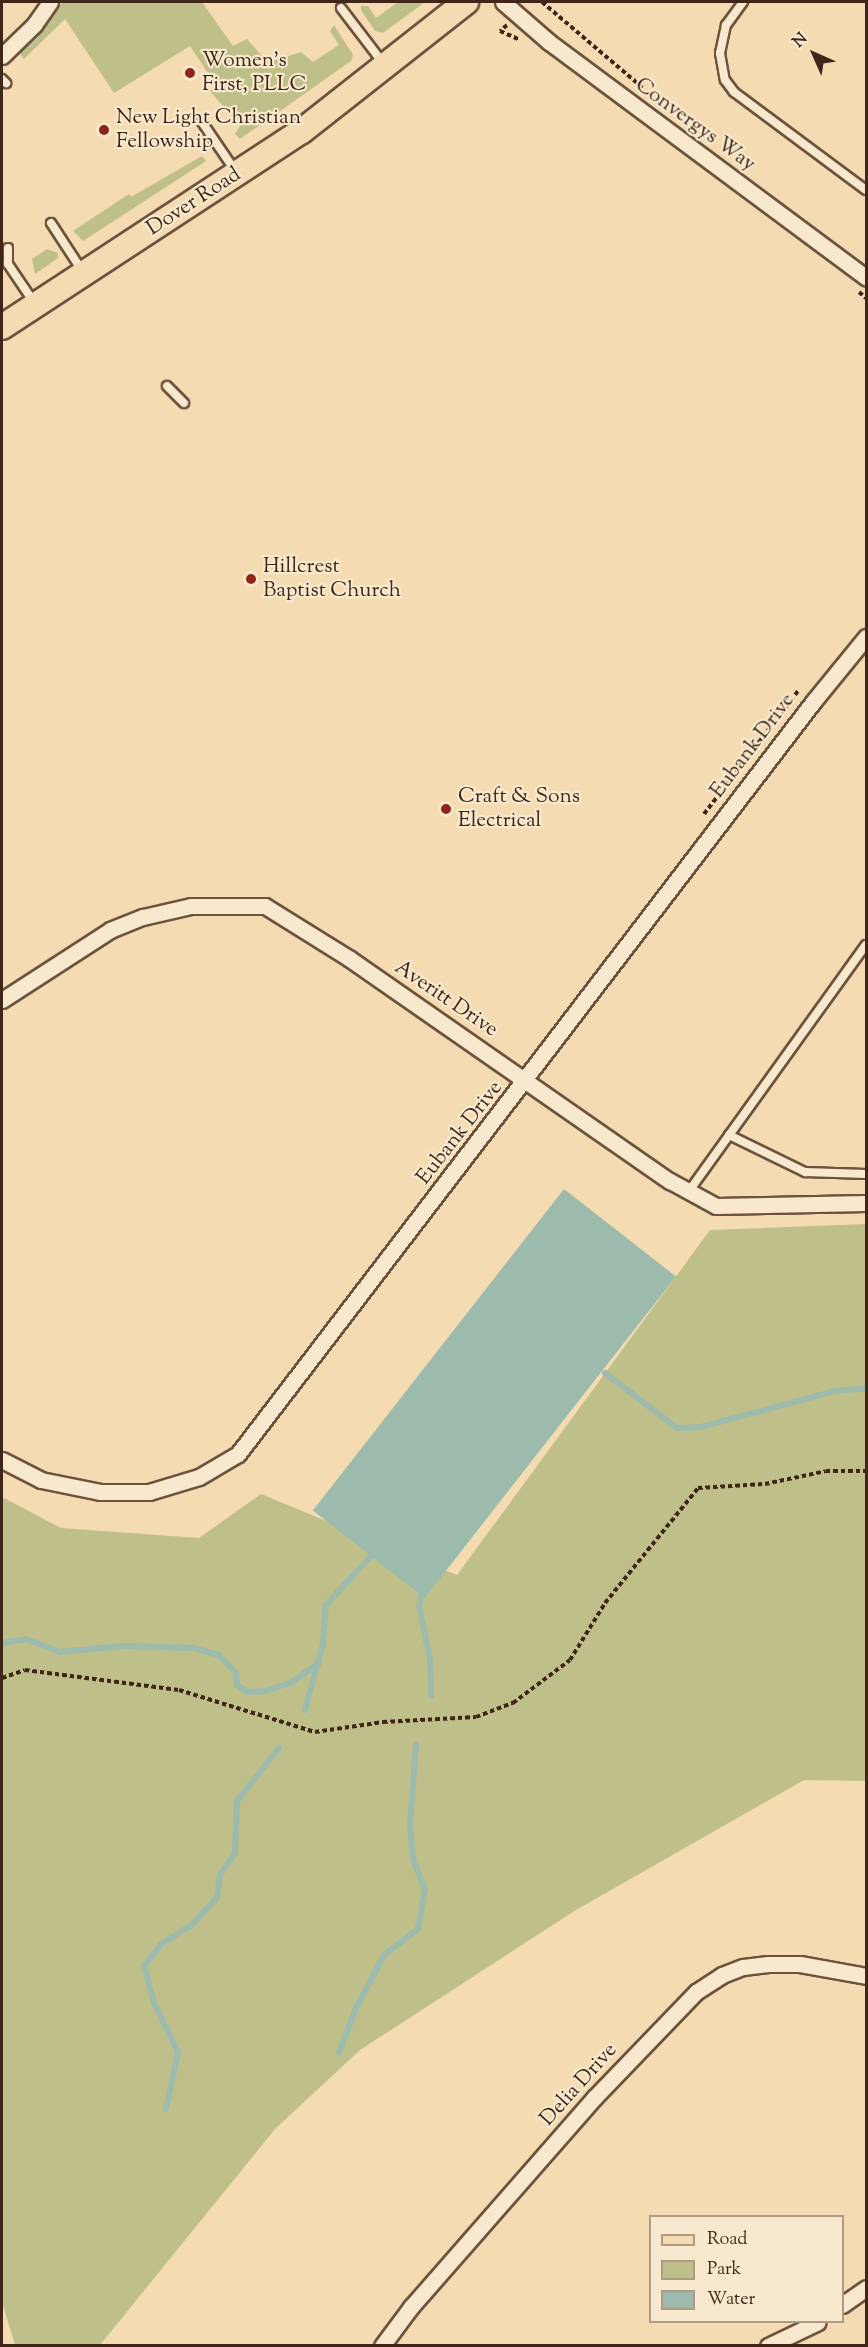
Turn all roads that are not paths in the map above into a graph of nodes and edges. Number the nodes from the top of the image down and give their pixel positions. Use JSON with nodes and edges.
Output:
{"nodes":[{"id":1,"x":50,"y":2,"type":"edge"},
{"id":2,"x":466,"y":2,"type":"edge"},
{"id":3,"x":503,"y":2,"type":"edge"},
{"id":4,"x":743,"y":2,"type":"edge"},
{"id":5,"x":341,"y":8,"type":"dead end"},
{"id":6,"x":2,"y":56,"type":"edge"},
{"id":7,"x":385,"y":67,"type":"junction"},
{"id":8,"x":202,"y":122,"type":"dead end"},
{"id":9,"x":237,"y":174,"type":"junction"},
{"id":10,"x":867,"y":190,"type":"edge"},
{"id":11,"x":51,"y":223,"type":"dead end"},
{"id":12,"x":8,"y":248,"type":"dead end"},
{"id":13,"x":83,"y":274,"type":"junction"},
{"id":14,"x":867,"y":277,"type":"edge"},
{"id":15,"x":36,"y":305,"type":"junction"},
{"id":16,"x":2,"y":327,"type":"edge"},
{"id":17,"x":167,"y":386,"type":"dead end"},
{"id":18,"x":184,"y":403,"type":"dead end"},
{"id":19,"x":867,"y":637,"type":"edge"},
{"id":20,"x":867,"y":945,"type":"edge"},
{"id":21,"x":2,"y":1000,"type":"edge"},
{"id":22,"x":527,"y":1080,"type":"junction"},
{"id":23,"x":729,"y":1135,"type":"junction"},
{"id":24,"x":867,"y":1174,"type":"edge"},
{"id":25,"x":689,"y":1191,"type":"junction"},
{"id":26,"x":867,"y":1203,"type":"edge"},
{"id":27,"x":2,"y":1460,"type":"edge"},
{"id":28,"x":867,"y":1976,"type":"edge"},
{"id":29,"x":867,"y":2288,"type":"edge"},
{"id":30,"x":844,"y":2304,"type":"edge"},
{"id":31,"x":816,"y":2323,"type":"edge"},
{"id":32,"x":382,"y":2346,"type":"edge"},
{"id":33,"x":768,"y":2346,"type":"edge"}],
"edges":[{"from":1,"to":6,"type":"street"},
{"from":2,"to":7,"type":"main road","name":"Dover Road"},
{"from":3,"to":14,"type":"street","name":"Convergys Way"},
{"from":4,"to":10,"type":"lane"},
{"from":5,"to":7,"type":"lane"},
{"from":7,"to":9,"type":"main road","name":"Dover Road"},
{"from":8,"to":9,"type":"lane"},
{"from":9,"to":13,"type":"main road","name":"Dover Road"},
{"from":11,"to":13,"type":"lane"},
{"from":12,"to":15,"type":"lane"},
{"from":13,"to":15,"type":"main road","name":"Dover Road"},
{"from":15,"to":16,"type":"main road","name":"Dover Road"},
{"from":17,"to":18,"type":"lane"},
{"from":19,"to":22,"type":"street","name":"Eubank Drive"},
{"from":20,"to":23,"type":"lane"},
{"from":21,"to":22,"type":"street","name":"Averitt Drive"},
{"from":22,"to":25,"type":"street","name":"Averitt Drive"},
{"from":22,"to":27,"type":"street","name":"Eubank Drive"},
{"from":23,"to":24,"type":"lane"},
{"from":23,"to":25,"type":"lane"},
{"from":25,"to":26,"type":"street","name":"Averitt Drive"},
{"from":28,"to":32,"type":"street","name":"Delia Drive"},
{"from":29,"to":30,"type":"street"},
{"from":31,"to":33,"type":"street"}]}
